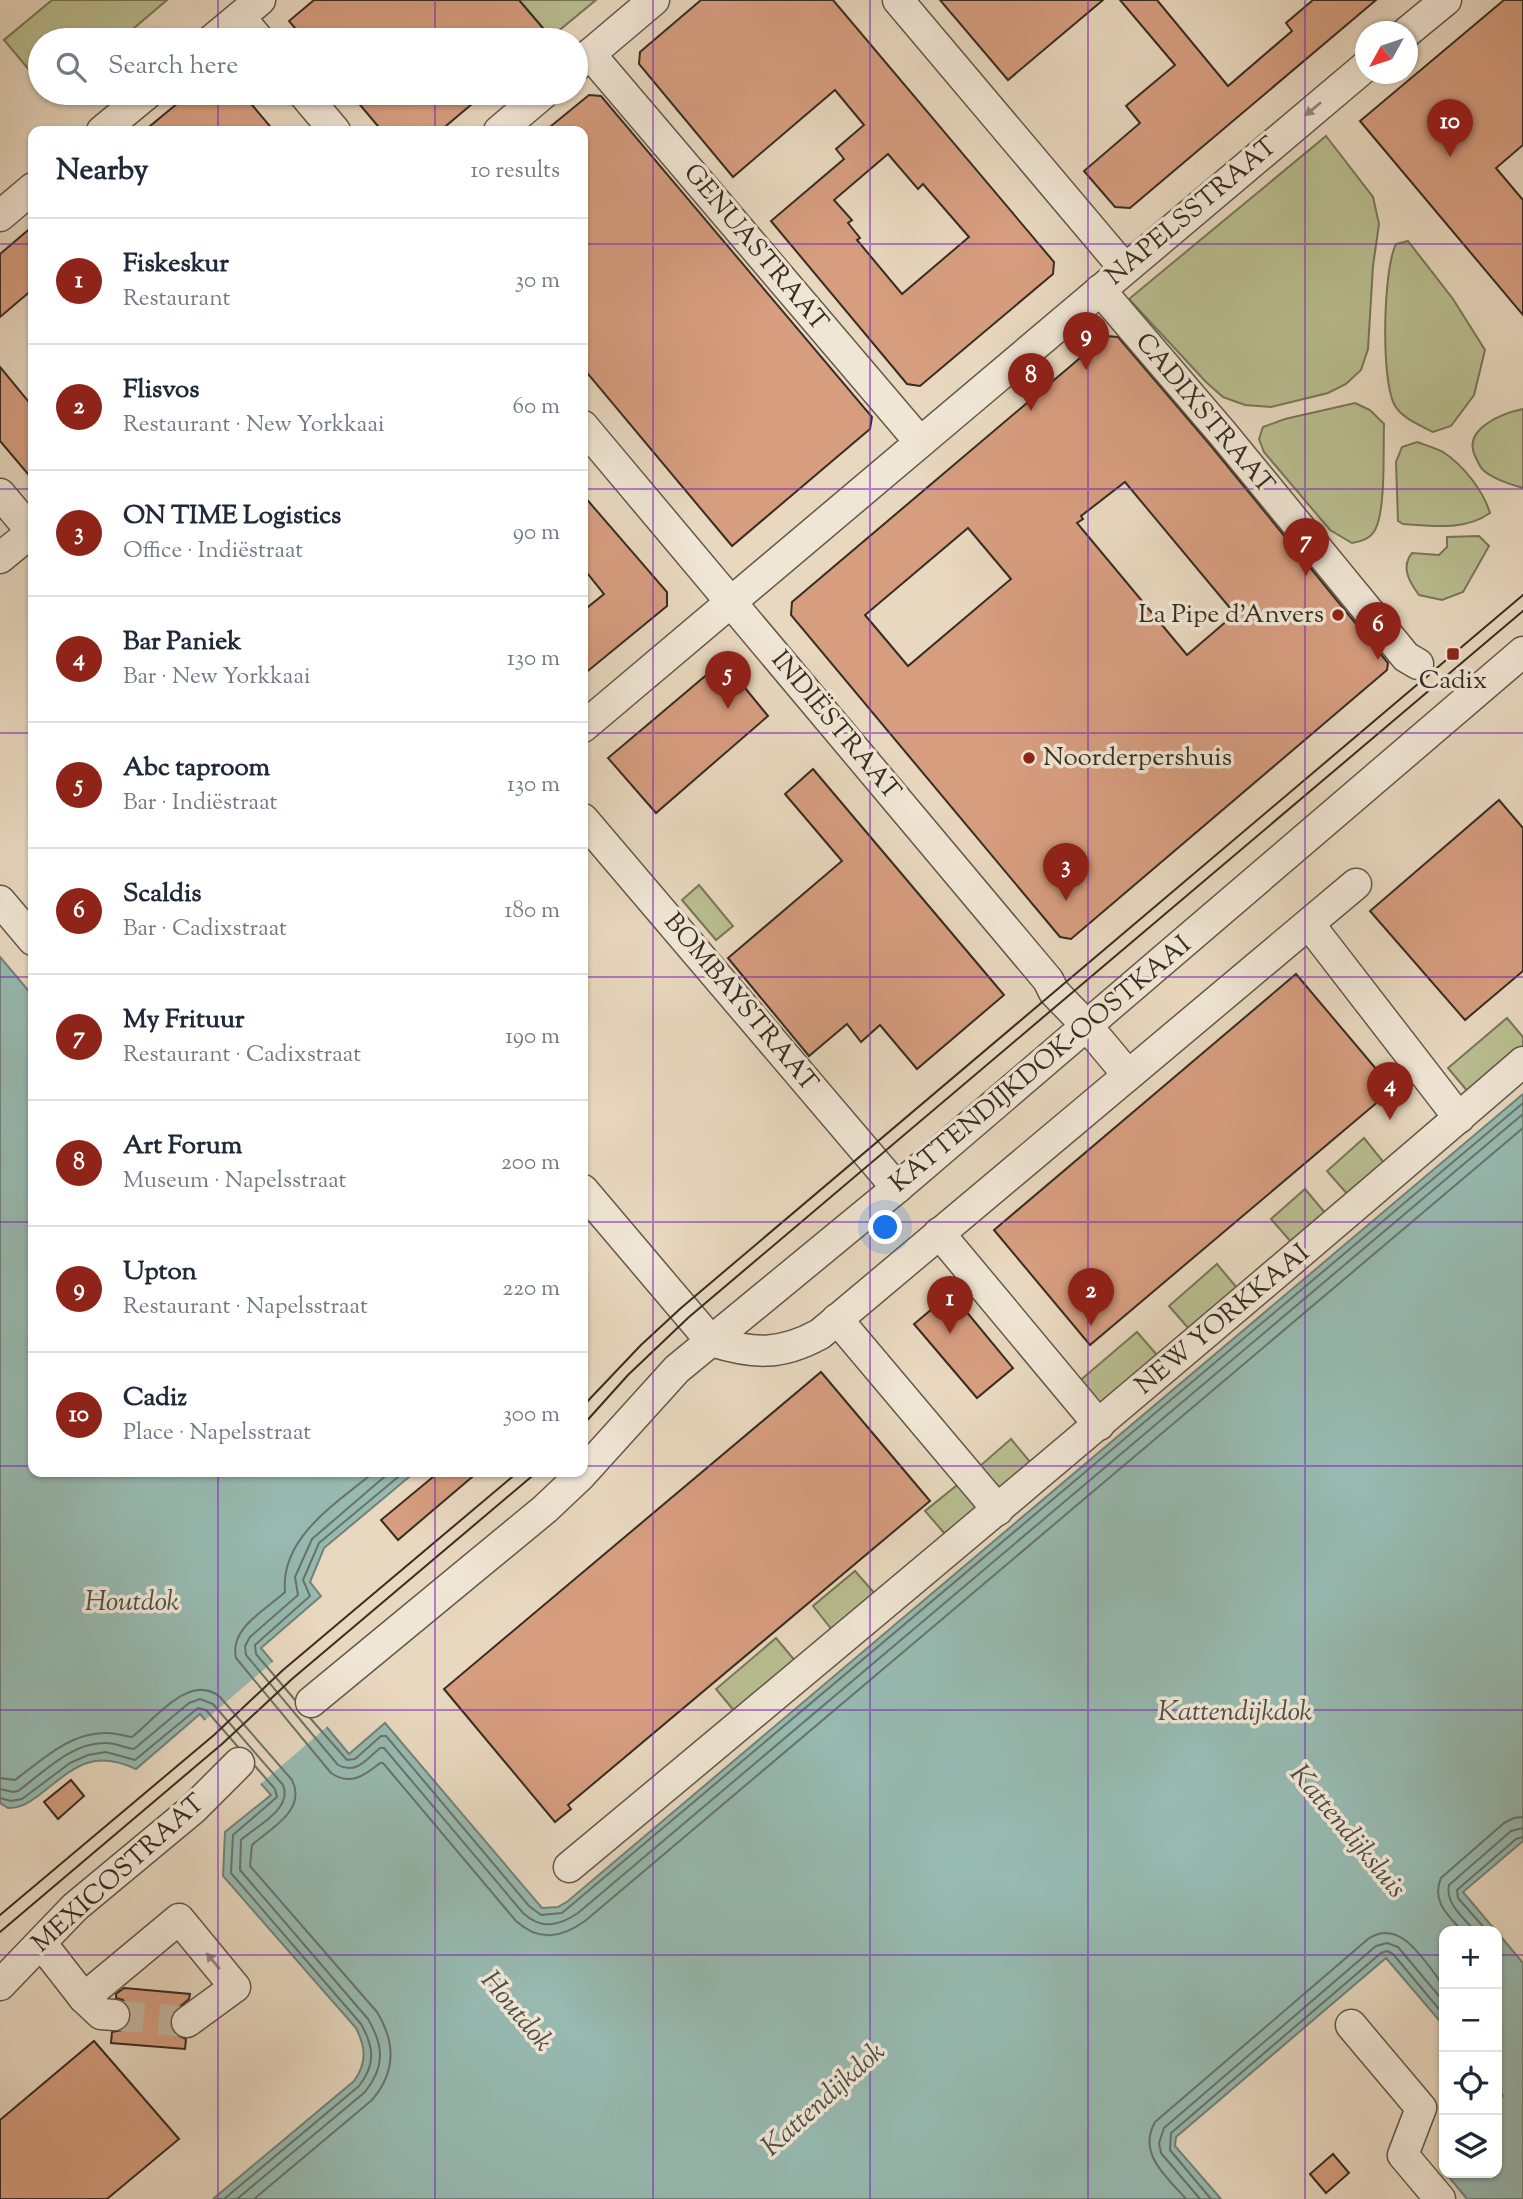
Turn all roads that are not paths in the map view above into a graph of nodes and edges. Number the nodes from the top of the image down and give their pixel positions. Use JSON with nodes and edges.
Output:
{"nodes":[{"id":1,"x":654,"y":0,"type":"edge"},
{"id":2,"x":898,"y":0,"type":"edge"},
{"id":3,"x":1446,"y":0,"type":"edge"},
{"id":4,"x":250,"y":9,"type":"edge"},
{"id":5,"x":1418,"y":24,"type":"edge"},
{"id":6,"x":227,"y":28,"type":"edge"},
{"id":7,"x":256,"y":28,"type":"edge"},
{"id":8,"x":588,"y":56,"type":"edge"},
{"id":9,"x":588,"y":66,"type":"edge"},
{"id":10,"x":1355,"y":75,"type":"edge"},
{"id":11,"x":134,"y":105,"type":"edge"},
{"id":12,"x":313,"y":105,"type":"edge"},
{"id":13,"x":530,"y":105,"type":"edge"},
{"id":14,"x":108,"y":126,"type":"edge"},
{"id":15,"x":331,"y":126,"type":"edge"},
{"id":16,"x":505,"y":126,"type":"edge"},
{"id":17,"x":28,"y":192,"type":"edge"},
{"id":18,"x":0,"y":216,"type":"edge"},
{"id":19,"x":1125,"y":269,"type":"junction"},
{"id":20,"x":1100,"y":290,"type":"junction"},
{"id":21,"x":588,"y":432,"type":"edge"},
{"id":22,"x":920,"y":442,"type":"junction"},
{"id":23,"x":0,"y":494,"type":"edge"},
{"id":24,"x":28,"y":526,"type":"edge"},
{"id":25,"x":28,"y":536,"type":"edge"},
{"id":26,"x":0,"y":558,"type":"edge"},
{"id":27,"x":731,"y":602,"type":"junction"},
{"id":28,"x":1523,"y":652,"type":"edge"},
{"id":29,"x":1418,"y":664,"type":"dead end"},
{"id":30,"x":588,"y":723,"type":"edge"},
{"id":31,"x":588,"y":824,"type":"edge"},
{"id":32,"x":1356,"y":884,"type":"dead end"},
{"id":33,"x":0,"y":901,"type":"edge"},
{"id":34,"x":1309,"y":924,"type":"junction"},
{"id":35,"x":28,"y":934,"type":"edge"},
{"id":36,"x":1087,"y":1026,"type":"junction"},
{"id":37,"x":1523,"y":1062,"type":"edge"},
{"id":38,"x":1128,"y":1075,"type":"junction"},
{"id":39,"x":1459,"y":1118,"type":"junction"},
{"id":40,"x":897,"y":1188,"type":"junction"},
{"id":41,"x":588,"y":1197,"type":"edge"},
{"id":42,"x":939,"y":1233,"type":"junction"},
{"id":43,"x":837,"y":1319,"type":"junction"},
{"id":44,"x":710,"y":1340,"type":"junction"},
{"id":45,"x":1099,"y":1425,"type":"junction"},
{"id":46,"x":588,"y":1467,"type":"edge"},
{"id":47,"x":579,"y":1477,"type":"edge"},
{"id":48,"x":998,"y":1510,"type":"junction"},
{"id":49,"x":311,"y":1702,"type":"dead end"},
{"id":50,"x":239,"y":1763,"type":"dead end"},
{"id":51,"x":569,"y":1867,"type":"dead end"},
{"id":52,"x":41,"y":1943,"type":"junction"},
{"id":53,"x":0,"y":1986,"type":"edge"},
{"id":54,"x":84,"y":1998,"type":"junction"},
{"id":55,"x":114,"y":2015,"type":"tunnel mouth"},
{"id":56,"x":187,"y":2022,"type":"tunnel mouth"},
{"id":57,"x":1351,"y":2025,"type":"dead end"},
{"id":58,"x":1440,"y":2199,"type":"edge"}],
"edges":[{"from":1,"to":8,"type":"street"},
{"from":2,"to":19,"type":"street"},
{"from":3,"to":5,"type":"street"},
{"from":4,"to":6,"type":"street"},
{"from":4,"to":7,"type":"street"},
{"from":9,"to":22,"type":"street","name":"GENUASTRAAT"},
{"from":10,"to":19,"type":"street","name":"NAPELSSTRAAT","one_way":true},
{"from":11,"to":14,"type":"street"},
{"from":12,"to":15,"type":"street"},
{"from":13,"to":16,"type":"street"},
{"from":17,"to":18,"type":"street"},
{"from":19,"to":20,"type":"street","name":"NAPELSSTRAAT"},
{"from":20,"to":22,"type":"street","name":"NAPELSSTRAAT"},
{"from":20,"to":29,"type":"street","name":"CADIXSTRAAT"},
{"from":21,"to":27,"type":"street","name":"INDIËSTRAAT"},
{"from":22,"to":27,"type":"street","name":"NAPELSSTRAAT"},
{"from":23,"to":24,"type":"street"},
{"from":25,"to":26,"type":"street"},
{"from":27,"to":30,"type":"street","name":"NAPELSSTRAAT"},
{"from":27,"to":36,"type":"street","name":"INDIËSTRAAT"},
{"from":28,"to":36,"type":"street","name":"KATTENDIJKDOK-OOSTKAAI"},
{"from":31,"to":40,"type":"street","name":"BOMBAYSTRAAT"},
{"from":32,"to":34,"type":"street"},
{"from":33,"to":35,"type":"street"},
{"from":34,"to":38,"type":"street"},
{"from":34,"to":39,"type":"street"},
{"from":36,"to":38,"type":"street","name":"INDIËSTRAAT"},
{"from":36,"to":40,"type":"street","name":"KATTENDIJKDOK-OOSTKAAI"},
{"from":37,"to":39,"type":"street","name":"NEW YORKKAAI"},
{"from":38,"to":42,"type":"street"},
{"from":39,"to":45,"type":"street","name":"NEW YORKKAAI"},
{"from":40,"to":44,"type":"street","name":"KATTENDIJKDOK-OOSTKAAI"},
{"from":41,"to":44,"type":"street"},
{"from":42,"to":43,"type":"street"},
{"from":42,"to":45,"type":"street"},
{"from":43,"to":44,"type":"street"},
{"from":43,"to":48,"type":"street"},
{"from":44,"to":46,"type":"street","name":"KATTENDIJKDOK-OOSTKAAI"},
{"from":45,"to":48,"type":"street","name":"NEW YORKKAAI"},
{"from":47,"to":49,"type":"street","name":"KATTENDIJKDOK-OOSTKAAI"},
{"from":48,"to":51,"type":"street","name":"NEW YORKKAAI"},
{"from":50,"to":52,"type":"street","name":"MEXICOSTRAAT"},
{"from":52,"to":53,"type":"street","name":"MEXICOSTRAAT"},
{"from":52,"to":54,"type":"street"},
{"from":54,"to":55,"type":"street"},
{"from":56,"to":54,"type":"street","one_way":true},
{"from":57,"to":58,"type":"street"}]}
